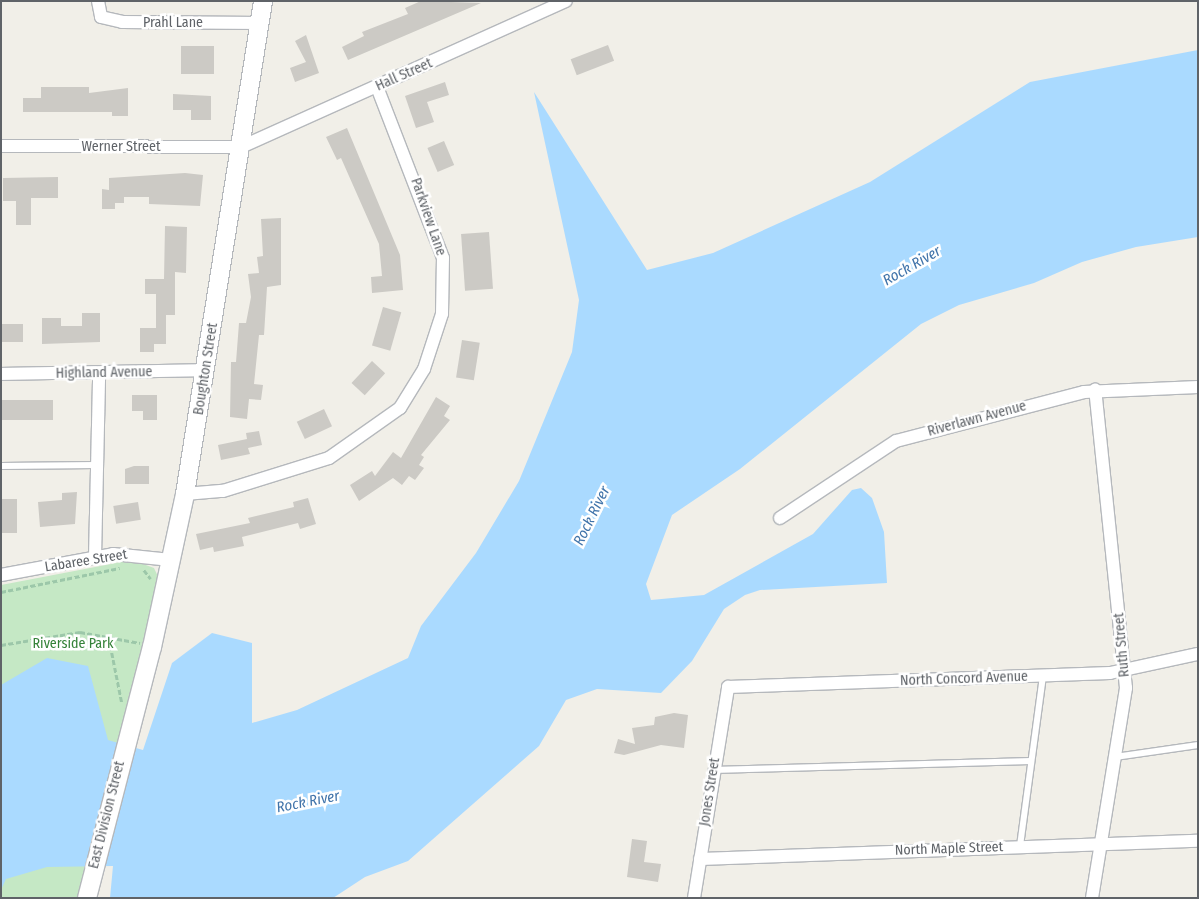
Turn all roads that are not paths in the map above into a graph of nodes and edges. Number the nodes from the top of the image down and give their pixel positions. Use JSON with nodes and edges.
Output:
{"nodes":[{"id":1,"x":98,"y":1,"type":"edge"},
{"id":2,"x":263,"y":1,"type":"edge"},
{"id":3,"x":566,"y":1,"type":"edge"},
{"id":4,"x":262,"y":23,"type":"junction"},
{"id":5,"x":377,"y":87,"type":"junction"},
{"id":6,"x":1,"y":146,"type":"edge"},
{"id":7,"x":241,"y":147,"type":"junction"},
{"id":8,"x":206,"y":370,"type":"junction"},
{"id":9,"x":1,"y":374,"type":"edge"},
{"id":10,"x":99,"y":375,"type":"junction"},
{"id":11,"x":1198,"y":387,"type":"edge"},
{"id":12,"x":1095,"y":390,"type":"junction"},
{"id":13,"x":96,"y":465,"type":"junction"},
{"id":14,"x":1,"y":466,"type":"edge"},
{"id":15,"x":184,"y":494,"type":"junction"},
{"id":16,"x":780,"y":518,"type":"dead end"},
{"id":17,"x":95,"y":557,"type":"junction"},
{"id":18,"x":171,"y":560,"type":"junction"},
{"id":19,"x":1,"y":575,"type":"edge"},
{"id":20,"x":1198,"y":654,"type":"edge"},
{"id":21,"x":1126,"y":669,"type":"junction"},
{"id":22,"x":1043,"y":676,"type":"junction"},
{"id":23,"x":728,"y":687,"type":"joint"},
{"id":24,"x":129,"y":733,"type":"joint"},
{"id":25,"x":1198,"y":745,"type":"edge"},
{"id":26,"x":1115,"y":758,"type":"junction"},
{"id":27,"x":1031,"y":761,"type":"junction"},
{"id":28,"x":713,"y":770,"type":"junction"},
{"id":29,"x":1198,"y":841,"type":"edge"},
{"id":30,"x":1101,"y":844,"type":"junction"},
{"id":31,"x":1020,"y":846,"type":"junction"},
{"id":32,"x":700,"y":859,"type":"junction"},
{"id":33,"x":87,"y":898,"type":"edge"},
{"id":34,"x":694,"y":898,"type":"edge"},
{"id":35,"x":1092,"y":898,"type":"edge"}],
"edges":[{"from":1,"to":4,"type":"street","name":"Prahl Lane"},
{"from":2,"to":4,"type":"street","name":"Boughton Street"},
{"from":3,"to":5,"type":"street","name":"Hall Street"},
{"from":4,"to":7,"type":"street","name":"Boughton Street"},
{"from":5,"to":7,"type":"street","name":"Hall Street"},
{"from":5,"to":15,"type":"street","name":"Parkview Lane"},
{"from":6,"to":7,"type":"street","name":"Werner Street"},
{"from":7,"to":8,"type":"street","name":"Boughton Street"},
{"from":8,"to":10,"type":"street","name":"Highland Avenue"},
{"from":8,"to":15,"type":"street","name":"Boughton Street"},
{"from":9,"to":10,"type":"street","name":"Highland Avenue"},
{"from":10,"to":13,"type":"street"},
{"from":11,"to":12,"type":"street","name":"Riverlawn Avenue"},
{"from":12,"to":16,"type":"street","name":"Riverlawn Avenue"},
{"from":12,"to":21,"type":"street","name":"Ruth Street"},
{"from":13,"to":14,"type":"lane"},
{"from":13,"to":17,"type":"street"},
{"from":15,"to":18,"type":"street","name":"Boughton Street"},
{"from":17,"to":18,"type":"street","name":"Labaree Street"},
{"from":17,"to":19,"type":"street","name":"Labaree Street"},
{"from":18,"to":24,"type":"street","name":"Boughton Street"},
{"from":20,"to":21,"type":"street","name":"North Concord Avenue"},
{"from":21,"to":22,"type":"street","name":"North Concord Avenue"},
{"from":21,"to":26,"type":"street","name":"Ruth Street"},
{"from":22,"to":23,"type":"street","name":"North Concord Avenue"},
{"from":22,"to":27,"type":"lane"},
{"from":23,"to":28,"type":"street","name":"Jones Street"},
{"from":24,"to":33,"type":"street","name":"East Division Street"},
{"from":25,"to":26,"type":"lane"},
{"from":26,"to":30,"type":"street","name":"Ruth Street"},
{"from":27,"to":28,"type":"lane"},
{"from":27,"to":31,"type":"lane"},
{"from":28,"to":32,"type":"street","name":"Jones Street"},
{"from":29,"to":30,"type":"street","name":"North Maple Street"},
{"from":30,"to":31,"type":"street","name":"North Maple Street"},
{"from":30,"to":35,"type":"street","name":"Ruth Street"},
{"from":31,"to":32,"type":"street","name":"North Maple Street"},
{"from":32,"to":34,"type":"street","name":"Jones Street"}]}
